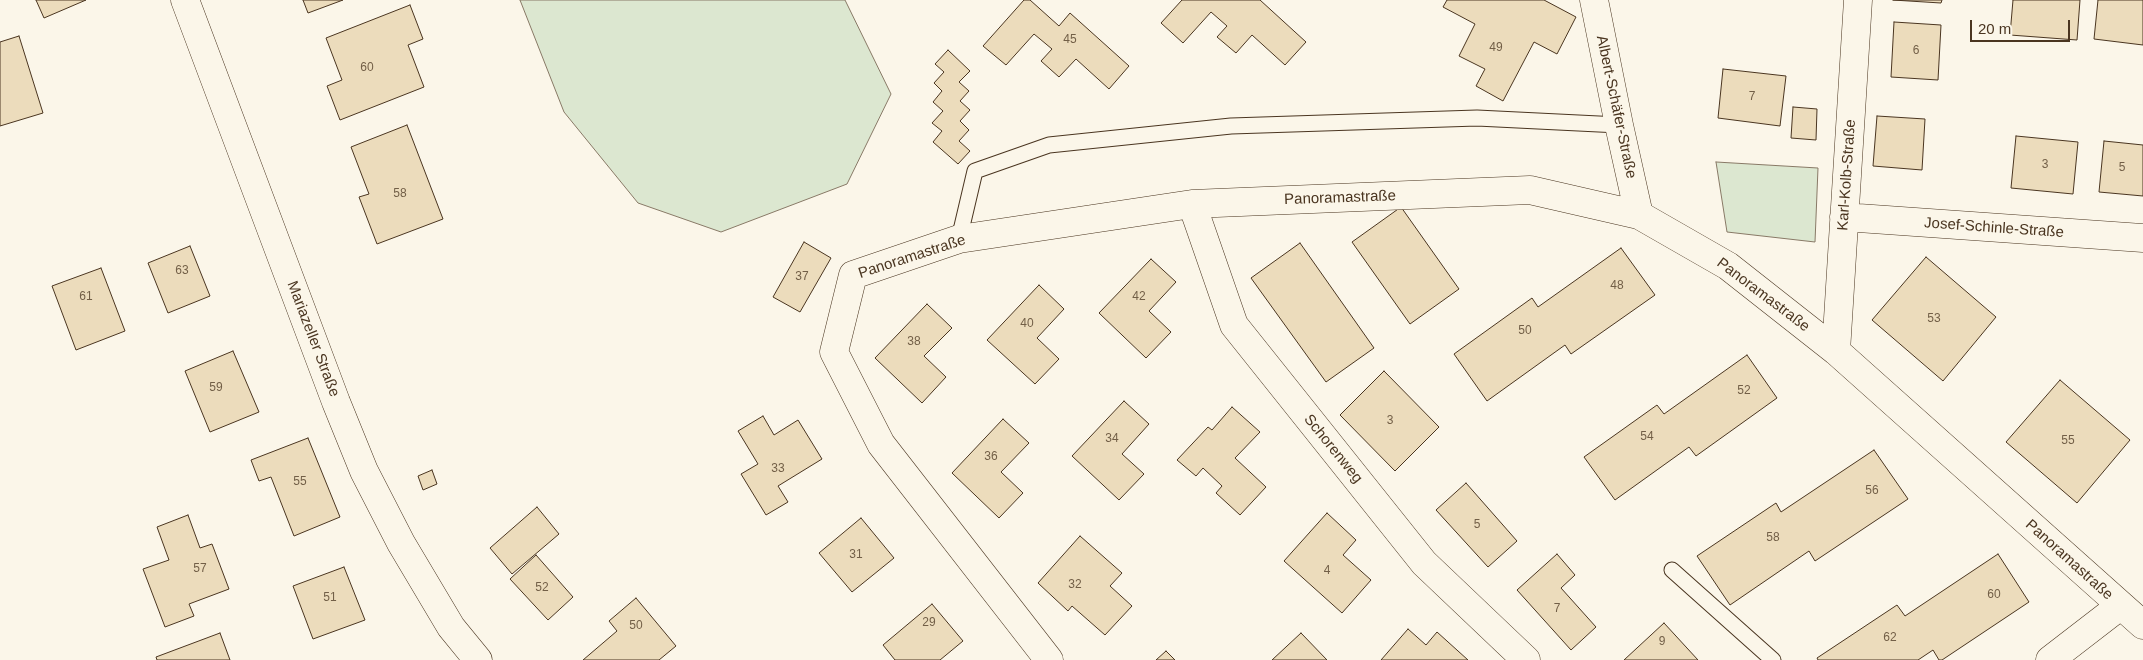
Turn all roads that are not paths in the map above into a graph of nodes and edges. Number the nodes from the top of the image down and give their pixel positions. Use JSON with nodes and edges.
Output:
{"nodes":[{"id":1,"x":185,"y":0,"type":"edge"},
{"id":2,"x":1594,"y":0,"type":"edge"},
{"id":3,"x":1858,"y":0,"type":"edge"},
{"id":4,"x":1618,"y":125,"type":"junction"},
{"id":5,"x":1192,"y":204,"type":"junction"},
{"id":6,"x":1639,"y":215,"type":"junction"},
{"id":7,"x":1844,"y":217,"type":"junction"},
{"id":8,"x":2143,"y":238,"type":"edge"},
{"id":9,"x":959,"y":239,"type":"junction"},
{"id":10,"x":1836,"y":351,"type":"junction"},
{"id":11,"x":1672,"y":570,"type":"dead end"},
{"id":12,"x":2120,"y":606,"type":"junction"},
{"id":13,"x":2143,"y":625,"type":"edge"},
{"id":14,"x":478,"y":660,"type":"edge"},
{"id":15,"x":1049,"y":660,"type":"edge"},
{"id":16,"x":1526,"y":660,"type":"edge"},
{"id":17,"x":1773,"y":660,"type":"edge"},
{"id":18,"x":2050,"y":660,"type":"edge"}],
"edges":[{"from":1,"to":14,"type":"street","name":"Mariazeller Straße"},
{"from":2,"to":4,"type":"street","name":"Albert-Schäfer-Straße"},
{"from":3,"to":7,"type":"street","name":"Karl-Kolb-Straße"},
{"from":4,"to":6,"type":"street","name":"Albert-Schäfer-Straße"},
{"from":4,"to":9,"type":"lane"},
{"from":5,"to":6,"type":"street","name":"Panoramastraße"},
{"from":5,"to":9,"type":"street","name":"Panoramastraße"},
{"from":5,"to":16,"type":"street","name":"Schorenweg"},
{"from":6,"to":10,"type":"street","name":"Panoramastraße"},
{"from":7,"to":8,"type":"street","name":"Josef-Schinle-Straße"},
{"from":7,"to":10,"type":"street","name":"Karl-Kolb-Straße"},
{"from":9,"to":15,"type":"street","name":"Panoramastraße"},
{"from":10,"to":12,"type":"street","name":"Panoramastraße"},
{"from":11,"to":17,"type":"lane"},
{"from":12,"to":13,"type":"street","name":"Panoramastraße"},
{"from":12,"to":18,"type":"street"}]}
